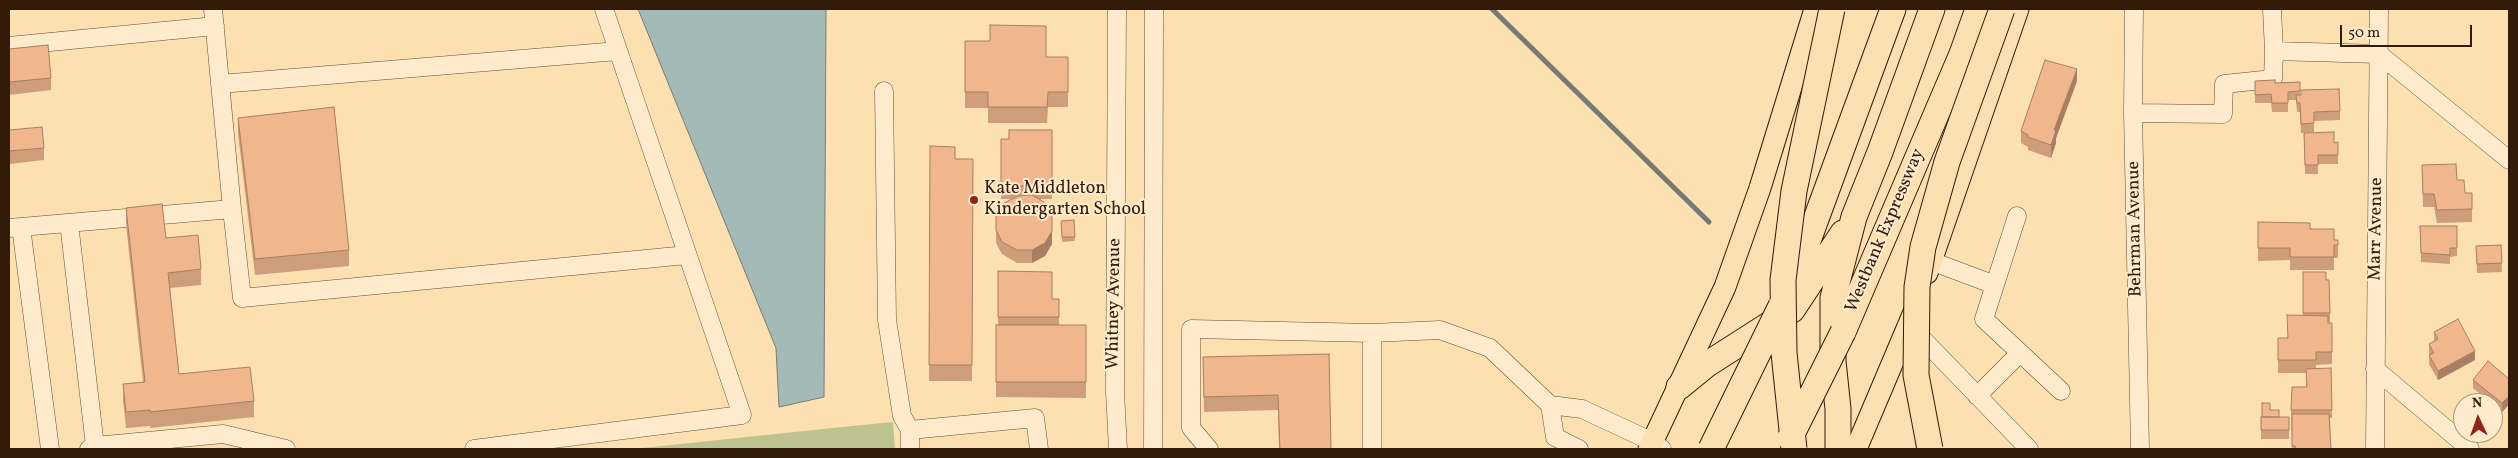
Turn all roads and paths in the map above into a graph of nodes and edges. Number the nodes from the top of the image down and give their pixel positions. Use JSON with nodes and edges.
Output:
{"nodes":[{"id":1,"x":604,"y":9,"type":"edge"},
{"id":2,"x":1117,"y":9,"type":"edge"},
{"id":3,"x":1154,"y":9,"type":"edge"},
{"id":4,"x":1815,"y":9,"type":"edge"},
{"id":5,"x":1832,"y":9,"type":"edge"},
{"id":6,"x":1879,"y":9,"type":"edge"},
{"id":7,"x":1893,"y":9,"type":"edge"},
{"id":8,"x":1932,"y":9,"type":"edge"},
{"id":9,"x":1978,"y":9,"type":"edge"},
{"id":10,"x":2002,"y":9,"type":"edge"},
{"id":11,"x":2018,"y":9,"type":"edge"},
{"id":12,"x":2134,"y":9,"type":"edge"},
{"id":13,"x":2272,"y":9,"type":"edge"},
{"id":14,"x":2379,"y":9,"type":"edge"},
{"id":15,"x":214,"y":17,"type":"edge"},
{"id":16,"x":9,"y":46,"type":"edge"},
{"id":17,"x":618,"y":51,"type":"junction"},
{"id":18,"x":2274,"y":51,"type":"junction"},
{"id":19,"x":2380,"y":54,"type":"junction"},
{"id":20,"x":220,"y":84,"type":"junction"},
{"id":21,"x":884,"y":91,"type":"dead end"},
{"id":22,"x":1858,"y":106,"type":"junction"},
{"id":23,"x":2133,"y":113,"type":"junction"},
{"id":24,"x":2509,"y":160,"type":"edge"},
{"id":25,"x":232,"y":209,"type":"junction"},
{"id":26,"x":2017,"y":216,"type":"dead end"},
{"id":27,"x":1854,"y":217,"type":"junction"},
{"id":28,"x":69,"y":223,"type":"junction"},
{"id":29,"x":15,"y":228,"type":"edge"},
{"id":30,"x":687,"y":255,"type":"junction"},
{"id":31,"x":17,"y":259,"type":"edge"},
{"id":32,"x":1931,"y":261,"type":"junction"},
{"id":33,"x":1995,"y":285,"type":"junction"},
{"id":34,"x":1910,"y":326,"type":"junction"},
{"id":35,"x":1372,"y":333,"type":"junction"},
{"id":36,"x":2020,"y":353,"type":"junction"},
{"id":37,"x":2375,"y":369,"type":"junction"},
{"id":38,"x":1679,"y":386,"type":"junction"},
{"id":39,"x":2061,"y":391,"type":"dead end"},
{"id":40,"x":1978,"y":396,"type":"junction"},
{"id":41,"x":1550,"y":405,"type":"junction"},
{"id":42,"x":910,"y":430,"type":"junction"},
{"id":43,"x":1655,"y":447,"type":"edge"},
{"id":44,"x":92,"y":448,"type":"edge"},
{"id":45,"x":50,"y":449,"type":"edge"},
{"id":46,"x":286,"y":449,"type":"edge"},
{"id":47,"x":474,"y":449,"type":"edge"},
{"id":48,"x":910,"y":449,"type":"edge"},
{"id":49,"x":1038,"y":449,"type":"edge"},
{"id":50,"x":1118,"y":449,"type":"edge"},
{"id":51,"x":1153,"y":449,"type":"edge"},
{"id":52,"x":1209,"y":449,"type":"edge"},
{"id":53,"x":1372,"y":449,"type":"edge"},
{"id":54,"x":1578,"y":449,"type":"edge"},
{"id":55,"x":1711,"y":449,"type":"edge"},
{"id":56,"x":1785,"y":449,"type":"edge"},
{"id":57,"x":1794,"y":449,"type":"edge"},
{"id":58,"x":1838,"y":449,"type":"edge"},
{"id":59,"x":1856,"y":449,"type":"edge"},
{"id":60,"x":1930,"y":449,"type":"edge"},
{"id":61,"x":2029,"y":449,"type":"edge"},
{"id":62,"x":2140,"y":449,"type":"edge"},
{"id":63,"x":2375,"y":449,"type":"edge"},
{"id":64,"x":2470,"y":449,"type":"edge"}],
"edges":[{"from":1,"to":17,"type":"street"},
{"from":2,"to":50,"type":"street","name":"Whitney Avenue"},
{"from":3,"to":51,"type":"street"},
{"from":4,"to":38,"type":"main road"},
{"from":5,"to":57,"type":"highway","bridge":true},
{"from":6,"to":22,"type":"highway"},
{"from":7,"to":22,"type":"highway"},
{"from":8,"to":27,"type":"highway"},
{"from":9,"to":56,"type":"highway","name":"Westbank Expressway","bridge":true},
{"from":10,"to":60,"type":"highway","bridge":true},
{"from":11,"to":32,"type":"main road"},
{"from":12,"to":23,"type":"street","name":"Behrman Avenue"},
{"from":13,"to":18,"type":"street"},
{"from":14,"to":19,"type":"street","name":"Marr Avenue"},
{"from":15,"to":16,"type":"street"},
{"from":15,"to":20,"type":"street"},
{"from":17,"to":20,"type":"street"},
{"from":17,"to":30,"type":"street"},
{"from":18,"to":19,"type":"street"},
{"from":18,"to":23,"type":"street"},
{"from":19,"to":24,"type":"street"},
{"from":19,"to":37,"type":"street","name":"Marr Avenue"},
{"from":20,"to":25,"type":"street"},
{"from":21,"to":42,"type":"street"},
{"from":22,"to":55,"type":"highway","bridge":true},
{"from":23,"to":62,"type":"street","name":"Behrman Avenue"},
{"from":25,"to":28,"type":"street"},
{"from":25,"to":30,"type":"street"},
{"from":26,"to":33,"type":"street"},
{"from":27,"to":38,"type":"highway"},
{"from":27,"to":58,"type":"highway"},
{"from":28,"to":29,"type":"street"},
{"from":28,"to":44,"type":"street"},
{"from":29,"to":31,"type":"street"},
{"from":30,"to":47,"type":"street"},
{"from":31,"to":45,"type":"street"},
{"from":32,"to":33,"type":"street"},
{"from":32,"to":34,"type":"main road"},
{"from":33,"to":36,"type":"street"},
{"from":34,"to":40,"type":"street"},
{"from":34,"to":59,"type":"main road"},
{"from":35,"to":41,"type":"street"},
{"from":35,"to":52,"type":"street"},
{"from":35,"to":53,"type":"street"},
{"from":36,"to":39,"type":"street"},
{"from":36,"to":40,"type":"street"},
{"from":37,"to":63,"type":"street","name":"Marr Avenue"},
{"from":37,"to":64,"type":"street"},
{"from":38,"to":43,"type":"main road"},
{"from":40,"to":61,"type":"street"},
{"from":41,"to":43,"type":"street"},
{"from":41,"to":54,"type":"street"},
{"from":42,"to":48,"type":"street"},
{"from":42,"to":49,"type":"street"},
{"from":44,"to":46,"type":"street"}]}
